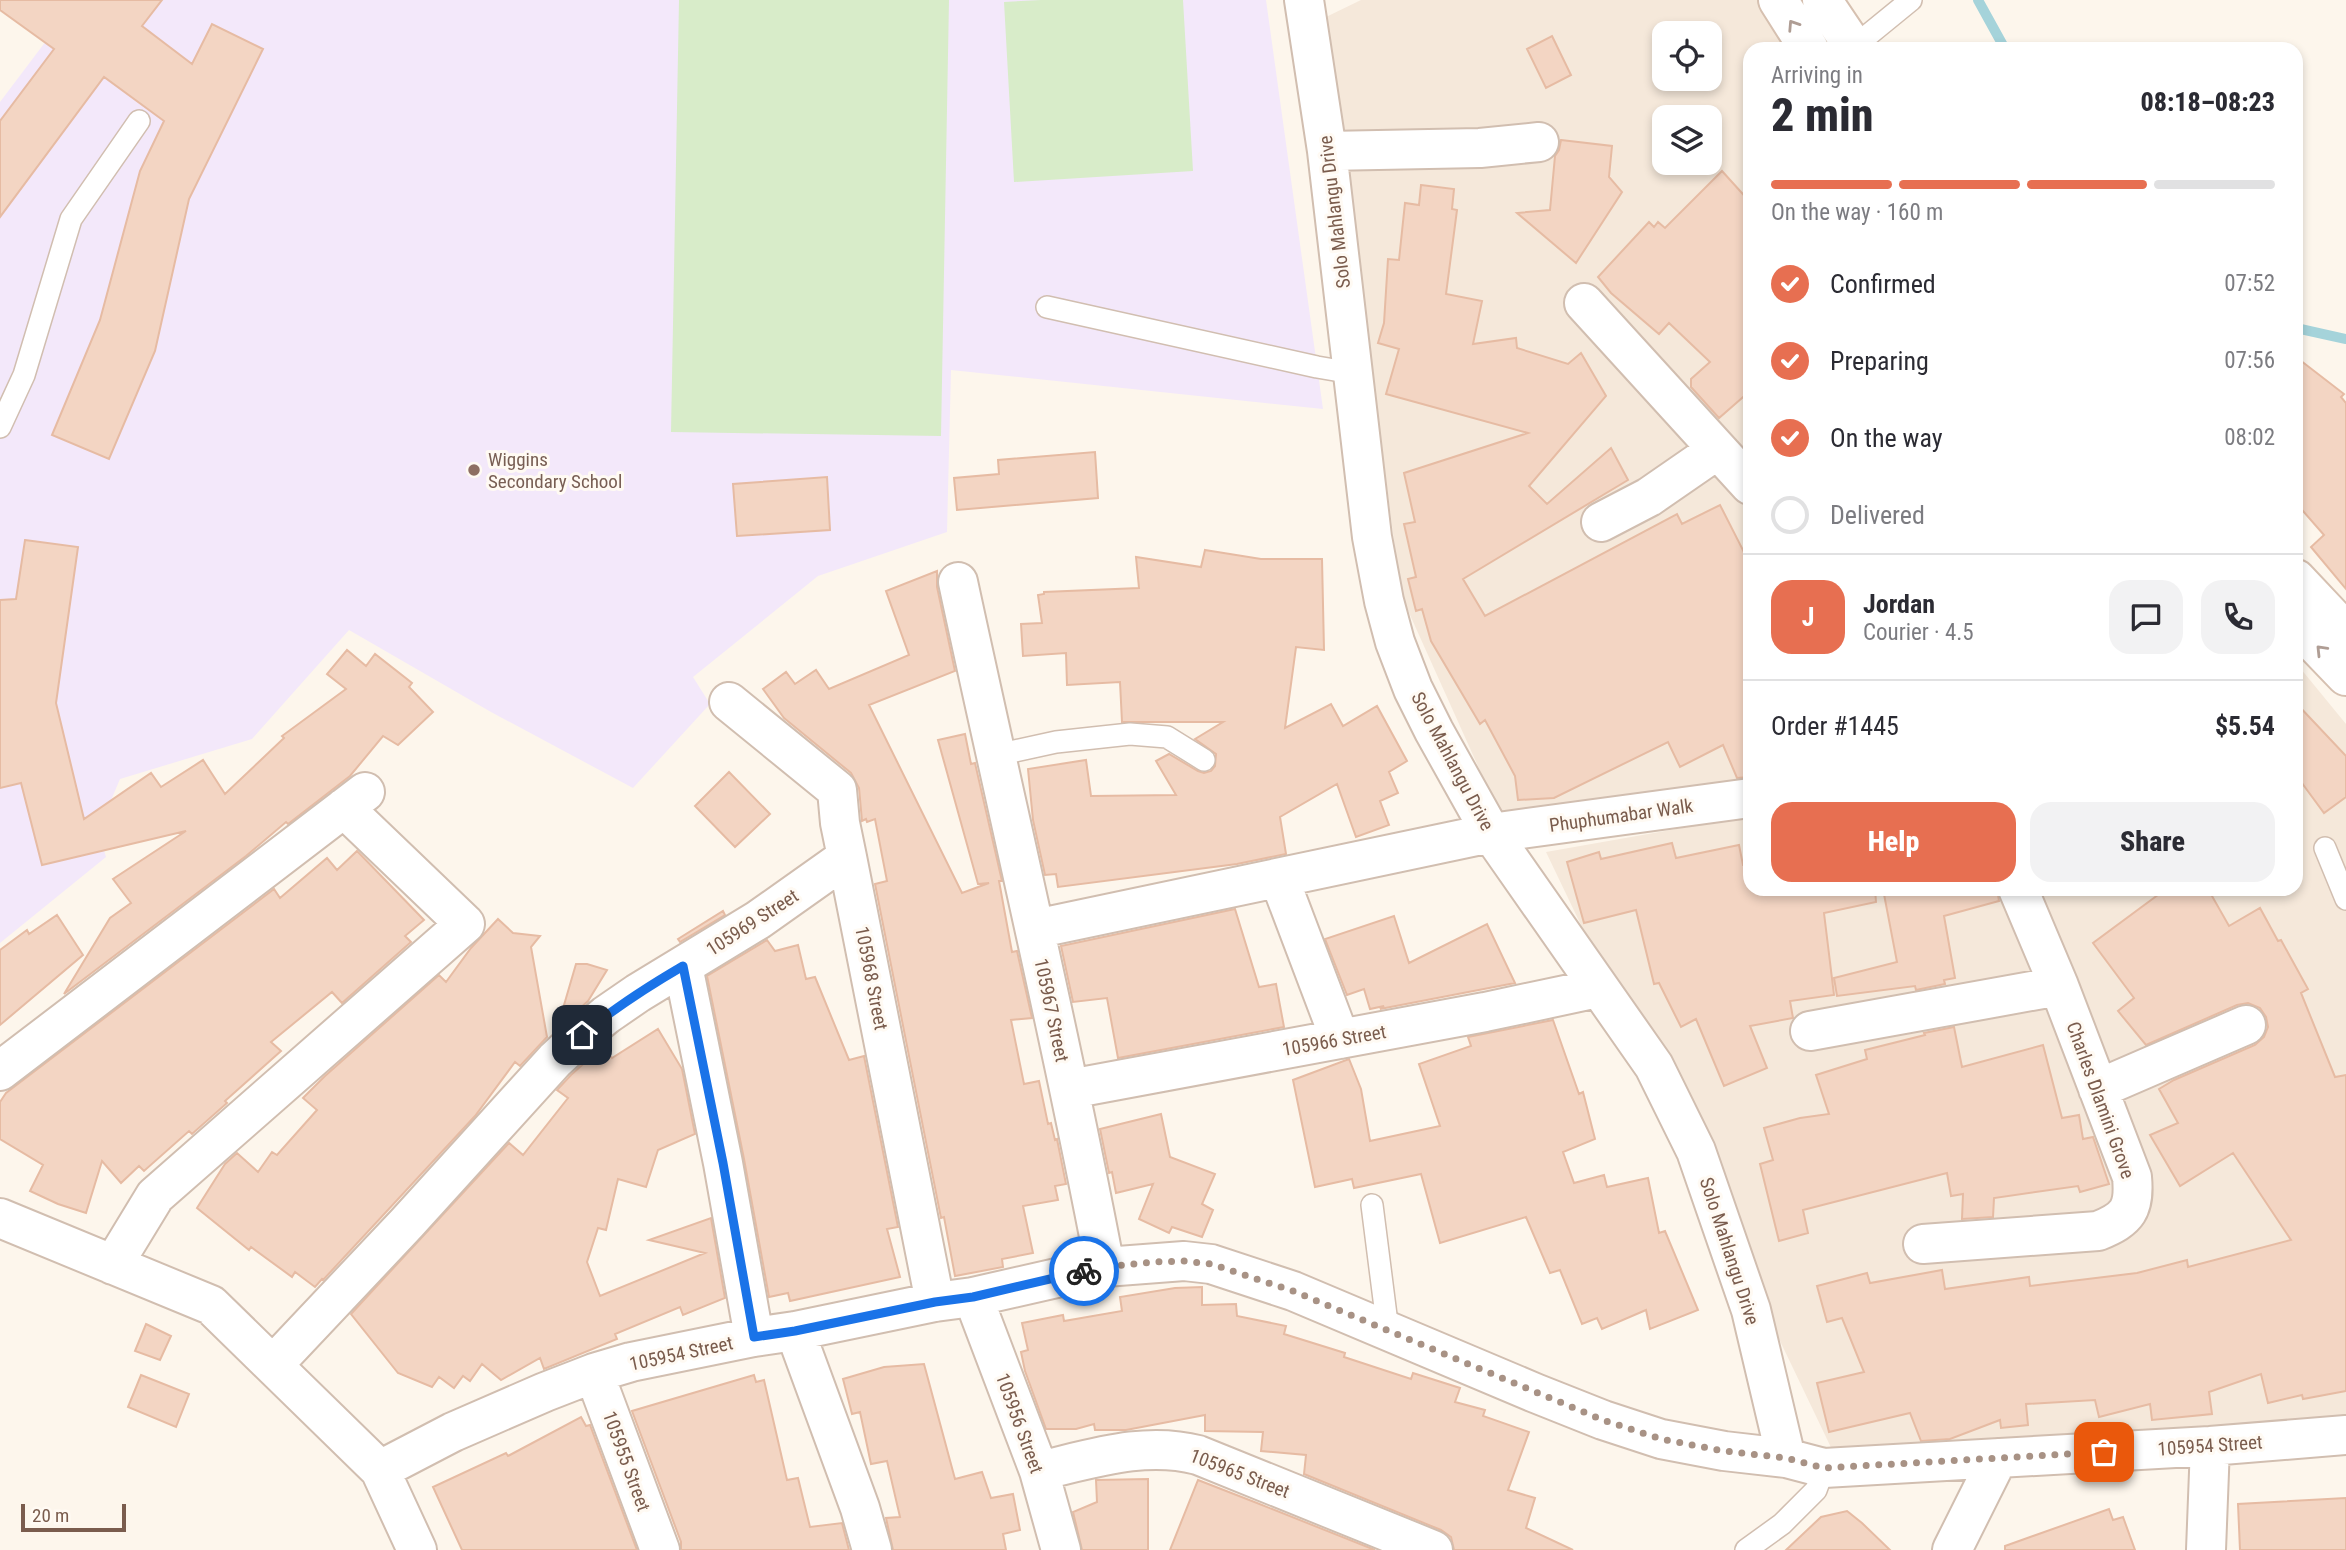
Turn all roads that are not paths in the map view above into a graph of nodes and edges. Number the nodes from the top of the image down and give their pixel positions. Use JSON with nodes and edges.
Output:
{"nodes":[{"id":1,"x":1304,"y":0,"type":"edge"},
{"id":2,"x":1778,"y":0,"type":"edge"},
{"id":3,"x":1822,"y":0,"type":"edge"},
{"id":4,"x":1911,"y":0,"type":"edge"},
{"id":5,"x":1805,"y":42,"type":"edge"},
{"id":6,"x":1849,"y":42,"type":"edge"},
{"id":7,"x":1860,"y":42,"type":"edge"},
{"id":8,"x":139,"y":121,"type":"dead end"},
{"id":9,"x":1539,"y":142,"type":"dead end"},
{"id":10,"x":1327,"y":151,"type":"junction"},
{"id":11,"x":1584,"y":303,"type":"dead end"},
{"id":12,"x":1047,"y":307,"type":"dead end"},
{"id":13,"x":1352,"y":373,"type":"junction"},
{"id":14,"x":0,"y":427,"type":"edge"},
{"id":15,"x":1717,"y":450,"type":"junction"},
{"id":16,"x":1743,"y":478,"type":"edge"},
{"id":17,"x":1601,"y":522,"type":"dead end"},
{"id":18,"x":958,"y":582,"type":"dead end"},
{"id":19,"x":2303,"y":605,"type":"edge"},
{"id":20,"x":2303,"y":607,"type":"edge"},
{"id":21,"x":2346,"y":632,"type":"edge"},
{"id":22,"x":2346,"y":676,"type":"edge"},
{"id":23,"x":729,"y":702,"type":"dead end"},
{"id":24,"x":996,"y":755,"type":"junction"},
{"id":25,"x":1204,"y":760,"type":"dead end"},
{"id":26,"x":1743,"y":799,"type":"edge"},
{"id":27,"x":1492,"y":833,"type":"junction"},
{"id":28,"x":2325,"y":848,"type":"dead end"},
{"id":29,"x":847,"y":857,"type":"junction"},
{"id":30,"x":1279,"y":878,"type":"junction"},
{"id":31,"x":2021,"y":896,"type":"edge"},
{"id":32,"x":2346,"y":899,"type":"edge"},
{"id":33,"x":1035,"y":929,"type":"junction"},
{"id":34,"x":683,"y":966,"type":"junction"},
{"id":35,"x":2059,"y":986,"type":"junction"},
{"id":36,"x":1598,"y":988,"type":"junction"},
{"id":37,"x":2246,"y":1025,"type":"dead end"},
{"id":38,"x":1810,"y":1031,"type":"dead end"},
{"id":39,"x":1340,"y":1039,"type":"junction"},
{"id":40,"x":0,"y":1070,"type":"edge"},
{"id":41,"x":1070,"y":1089,"type":"junction"},
{"id":42,"x":2098,"y":1089,"type":"junction"},
{"id":43,"x":1372,"y":1205,"type":"dead end"},
{"id":44,"x":0,"y":1218,"type":"edge"},
{"id":45,"x":1923,"y":1244,"type":"dead end"},
{"id":46,"x":113,"y":1265,"type":"junction"},
{"id":47,"x":1105,"y":1267,"type":"junction"},
{"id":48,"x":973,"y":1297,"type":"junction"},
{"id":49,"x":935,"y":1302,"type":"junction"},
{"id":50,"x":795,"y":1331,"type":"junction"},
{"id":51,"x":1388,"y":1331,"type":"junction"},
{"id":52,"x":754,"y":1337,"type":"junction"},
{"id":53,"x":273,"y":1365,"type":"junction"},
{"id":54,"x":594,"y":1373,"type":"junction"},
{"id":55,"x":2346,"y":1435,"type":"edge"},
{"id":56,"x":2210,"y":1446,"type":"junction"},
{"id":57,"x":1786,"y":1458,"type":"junction"},
{"id":58,"x":1998,"y":1458,"type":"junction"},
{"id":59,"x":1824,"y":1468,"type":"junction"},
{"id":60,"x":380,"y":1470,"type":"junction"},
{"id":61,"x":1039,"y":1471,"type":"junction"},
{"id":62,"x":417,"y":1550,"type":"edge"},
{"id":63,"x":660,"y":1550,"type":"edge"},
{"id":64,"x":872,"y":1550,"type":"edge"},
{"id":65,"x":1061,"y":1550,"type":"edge"},
{"id":66,"x":1433,"y":1550,"type":"edge"},
{"id":67,"x":1746,"y":1550,"type":"edge"},
{"id":68,"x":1952,"y":1550,"type":"edge"},
{"id":69,"x":2206,"y":1550,"type":"edge"}],
"edges":[{"from":1,"to":10,"type":"street","name":"Solo Mahlangu Drive"},
{"from":5,"to":2,"type":"street","one_way":true},
{"from":3,"to":6,"type":"street"},
{"from":4,"to":7,"type":"lane"},
{"from":8,"to":14,"type":"lane"},
{"from":9,"to":10,"type":"street"},
{"from":10,"to":13,"type":"street","name":"Solo Mahlangu Drive"},
{"from":11,"to":15,"type":"street"},
{"from":12,"to":13,"type":"lane"},
{"from":13,"to":27,"type":"street","name":"Solo Mahlangu Drive"},
{"from":15,"to":16,"type":"street"},
{"from":15,"to":17,"type":"street"},
{"from":18,"to":24,"type":"street","name":"105967 Street"},
{"from":19,"to":21,"type":"street"},
{"from":22,"to":20,"type":"street","one_way":true},
{"from":23,"to":29,"type":"street","name":"105968 Street"},
{"from":24,"to":25,"type":"lane"},
{"from":24,"to":33,"type":"street","name":"105967 Street"},
{"from":26,"to":27,"type":"street","name":"Phuphumabar Walk"},
{"from":27,"to":30,"type":"street"},
{"from":27,"to":36,"type":"street","name":"Solo Mahlangu Drive"},
{"from":28,"to":32,"type":"lane"},
{"from":29,"to":34,"type":"street","name":"105969 Street"},
{"from":29,"to":49,"type":"street","name":"105968 Street"},
{"from":30,"to":33,"type":"street"},
{"from":30,"to":39,"type":"street"},
{"from":31,"to":35,"type":"street","name":"Charles Dlamini Grove"},
{"from":33,"to":41,"type":"street","name":"105967 Street"},
{"from":34,"to":52,"type":"street"},
{"from":34,"to":53,"type":"street","name":"105969 Street"},
{"from":35,"to":38,"type":"street"},
{"from":35,"to":42,"type":"street","name":"Charles Dlamini Grove"},
{"from":36,"to":39,"type":"street","name":"105966 Street"},
{"from":36,"to":57,"type":"street","name":"Solo Mahlangu Drive"},
{"from":37,"to":42,"type":"street"},
{"from":39,"to":41,"type":"street","name":"105966 Street"},
{"from":40,"to":46,"type":"street"},
{"from":41,"to":47,"type":"street","name":"105967 Street"},
{"from":42,"to":45,"type":"street","name":"Charles Dlamini Grove"},
{"from":43,"to":51,"type":"lane"},
{"from":44,"to":46,"type":"street"},
{"from":46,"to":53,"type":"street"},
{"from":47,"to":48,"type":"street","name":"105954 Street"},
{"from":47,"to":51,"type":"street","name":"105954 Street"},
{"from":48,"to":49,"type":"street","name":"105954 Street"},
{"from":48,"to":61,"type":"street","name":"105956 Street"},
{"from":49,"to":50,"type":"street","name":"105954 Street"},
{"from":50,"to":52,"type":"street","name":"105954 Street"},
{"from":50,"to":64,"type":"street"},
{"from":51,"to":57,"type":"street","name":"105954 Street"},
{"from":52,"to":54,"type":"street","name":"105954 Street"},
{"from":53,"to":60,"type":"street"},
{"from":54,"to":60,"type":"street","name":"105954 Street"},
{"from":54,"to":63,"type":"street","name":"105955 Street"},
{"from":55,"to":56,"type":"street","name":"105954 Street"},
{"from":56,"to":58,"type":"street","name":"105954 Street"},
{"from":56,"to":69,"type":"street"},
{"from":57,"to":59,"type":"street","name":"105954 Street"},
{"from":58,"to":59,"type":"street","name":"105954 Street"},
{"from":58,"to":68,"type":"street"},
{"from":59,"to":67,"type":"lane"},
{"from":60,"to":62,"type":"street"},
{"from":61,"to":65,"type":"street","name":"105956 Street"},
{"from":61,"to":66,"type":"street","name":"105965 Street"}]}
